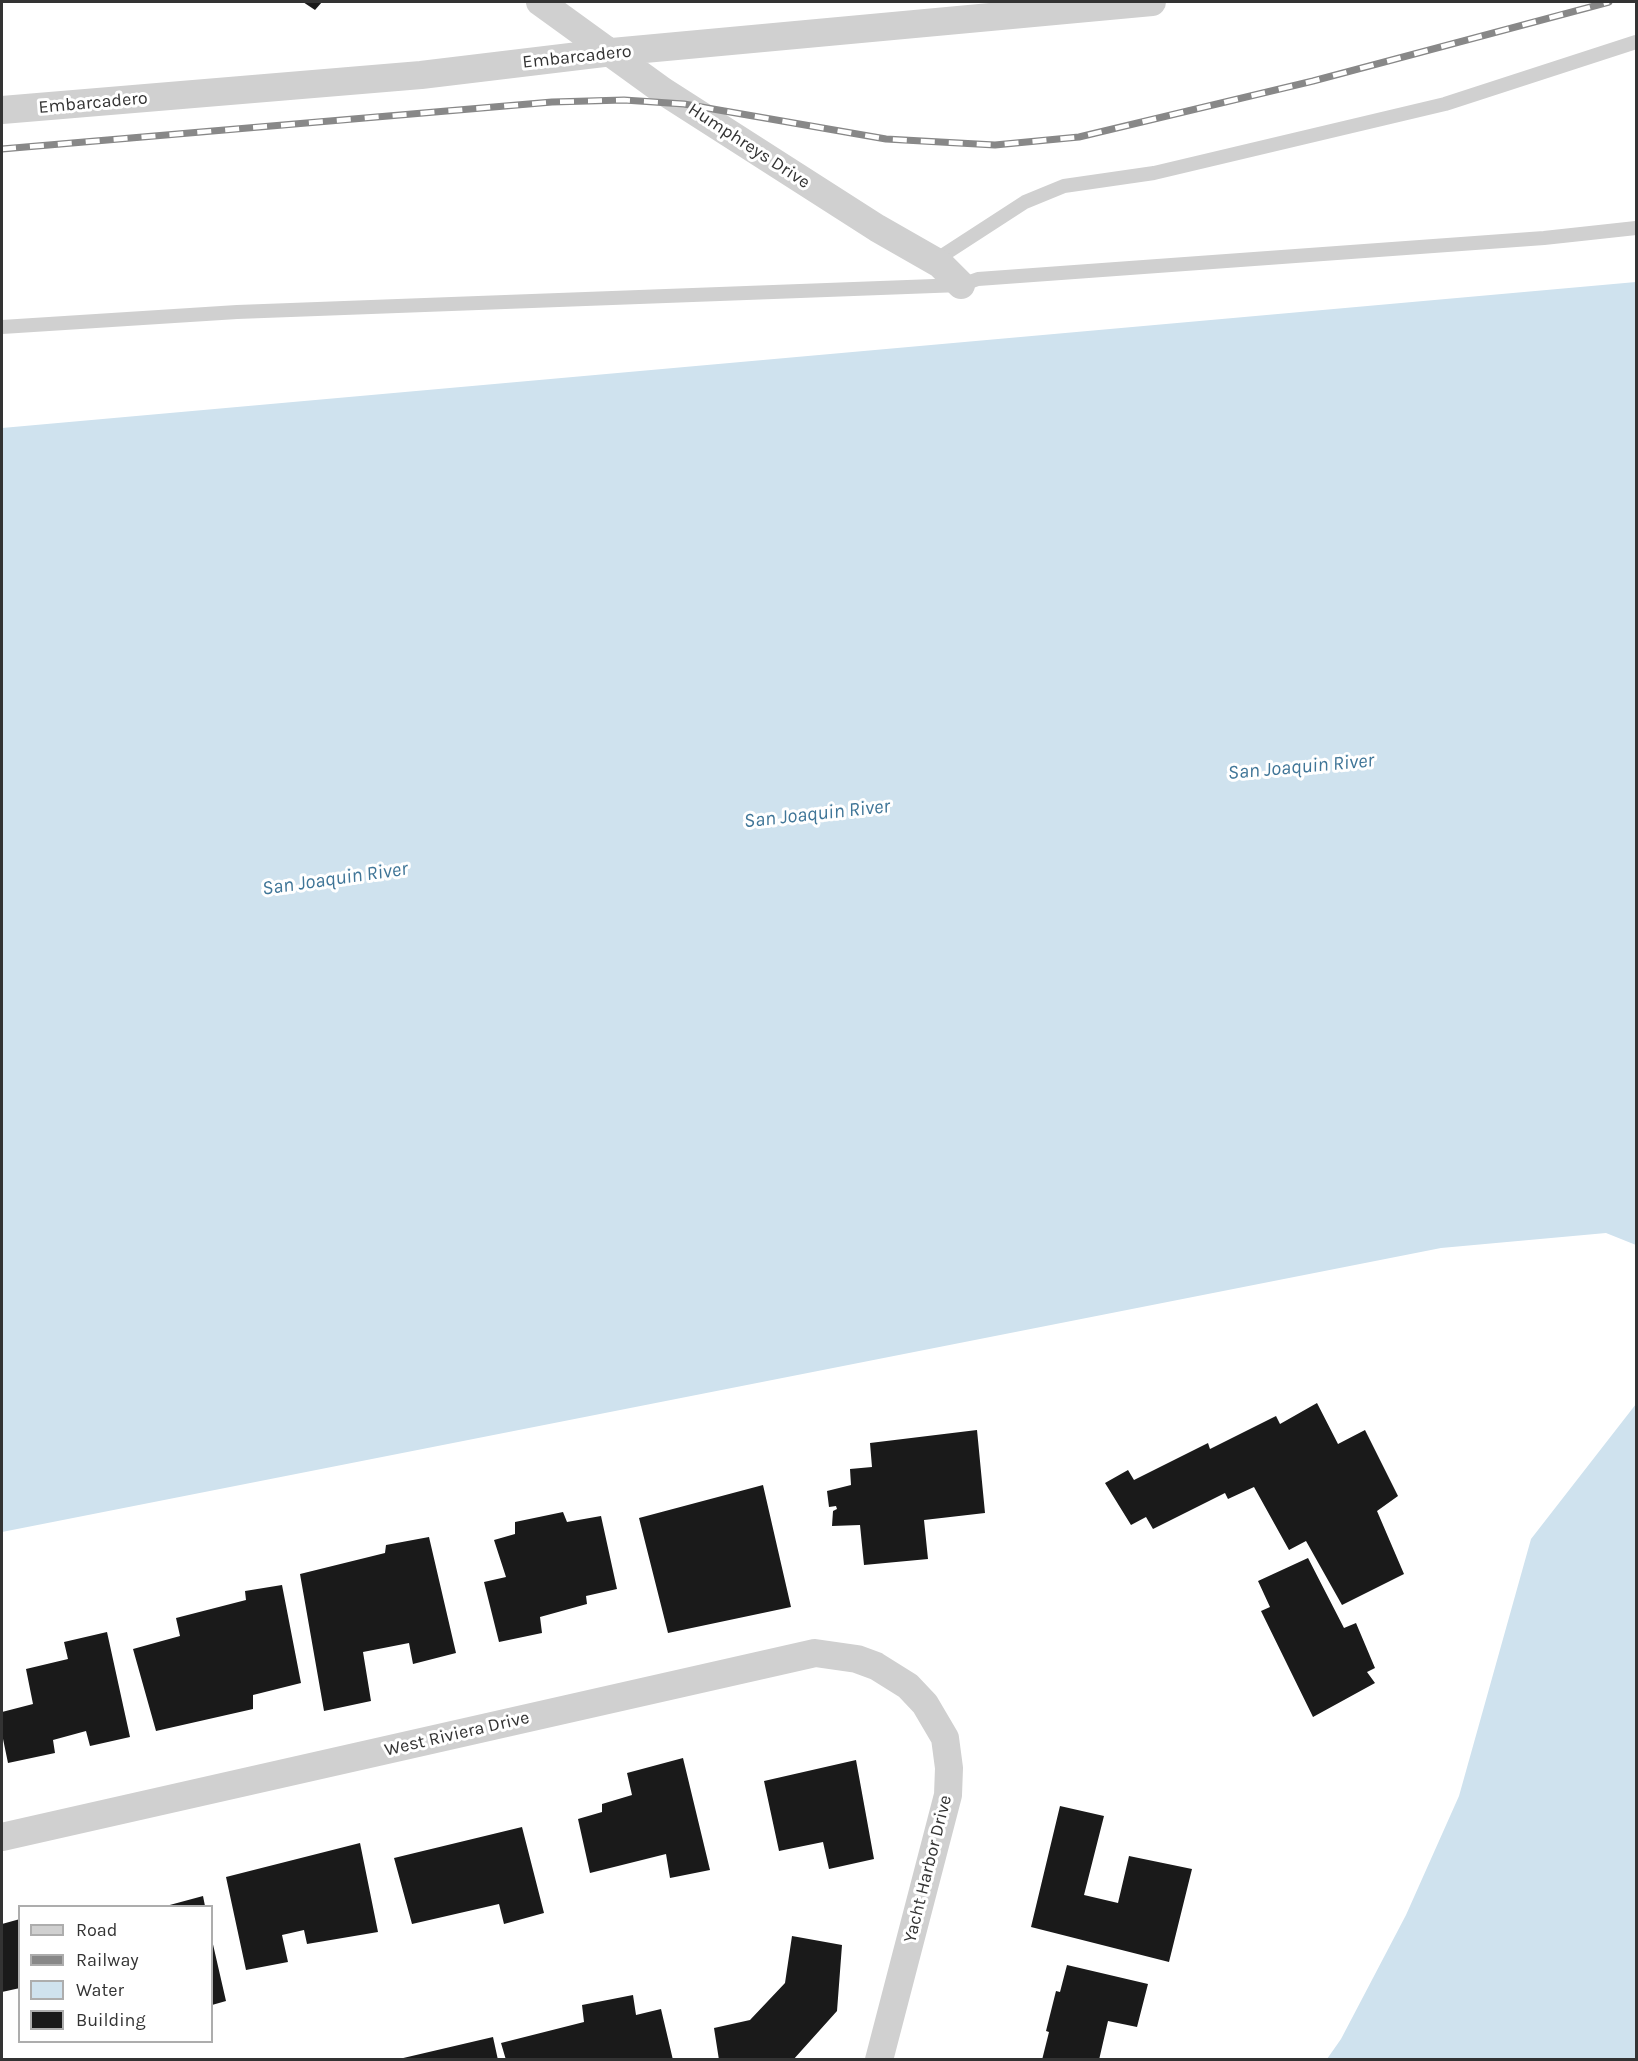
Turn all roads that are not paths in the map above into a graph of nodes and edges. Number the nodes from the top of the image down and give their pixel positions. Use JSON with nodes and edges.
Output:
{"nodes":[{"id":1,"x":540,"y":2,"type":"edge"},
{"id":2,"x":1152,"y":2,"type":"edge"},
{"id":3,"x":1636,"y":42,"type":"edge"},
{"id":4,"x":612,"y":52,"type":"junction"},
{"id":5,"x":2,"y":110,"type":"edge"},
{"id":6,"x":1636,"y":228,"type":"edge"},
{"id":7,"x":934,"y":261,"type":"junction"},
{"id":8,"x":961,"y":285,"type":"junction"},
{"id":9,"x":2,"y":327,"type":"edge"},
{"id":10,"x":908,"y":1686,"type":"joint"},
{"id":11,"x":2,"y":1837,"type":"edge"},
{"id":12,"x":879,"y":2060,"type":"edge"}],
"edges":[{"from":1,"to":4,"type":"street","name":"Humphreys Drive"},
{"from":2,"to":4,"type":"street","name":"Embarcadero"},
{"from":3,"to":7,"type":"lane"},
{"from":4,"to":5,"type":"street","name":"Embarcadero"},
{"from":4,"to":7,"type":"street","name":"Humphreys Drive"},
{"from":6,"to":8,"type":"lane"},
{"from":7,"to":8,"type":"street","name":"Humphreys Drive"},
{"from":8,"to":9,"type":"lane"},
{"from":10,"to":11,"type":"street","name":"West Riviera Drive"},
{"from":10,"to":12,"type":"street","name":"Yacht Harbor Drive"}]}
